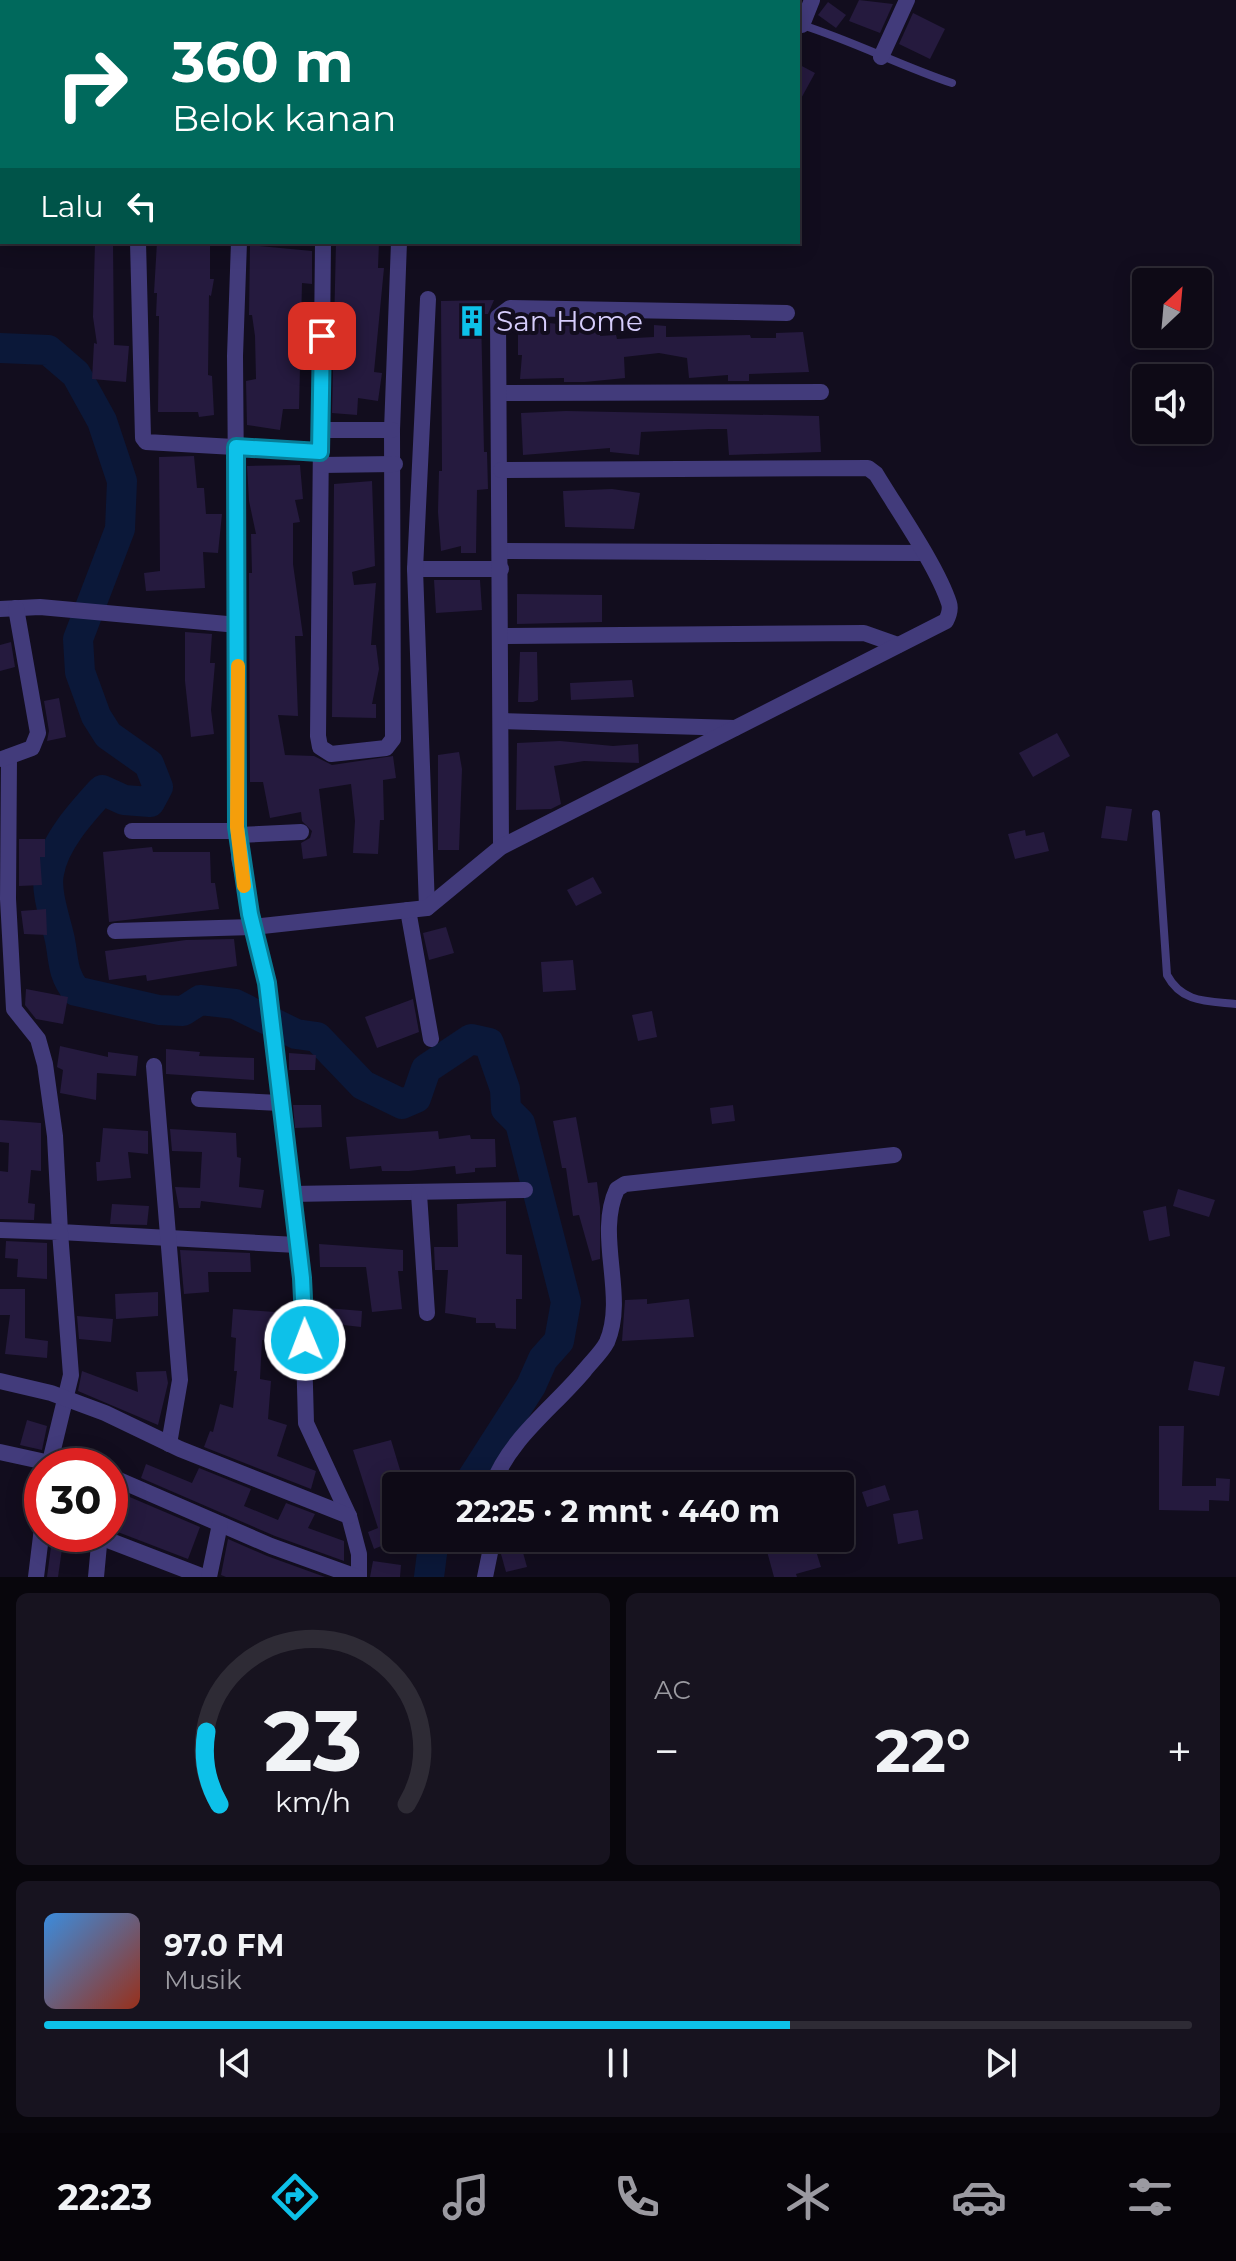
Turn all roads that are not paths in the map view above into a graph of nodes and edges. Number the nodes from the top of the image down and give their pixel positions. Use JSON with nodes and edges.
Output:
{"nodes":[{"id":1,"x":812,"y":0,"type":"edge"},
{"id":2,"x":907,"y":0,"type":"edge"},
{"id":3,"x":800,"y":25,"type":"edge"},
{"id":4,"x":800,"y":27,"type":"edge"},
{"id":5,"x":881,"y":57,"type":"junction"},
{"id":6,"x":952,"y":83,"type":"dead end"},
{"id":7,"x":138,"y":244,"type":"edge"},
{"id":8,"x":239,"y":244,"type":"edge"},
{"id":9,"x":323,"y":244,"type":"edge"},
{"id":10,"x":399,"y":244,"type":"edge"},
{"id":11,"x":428,"y":299,"type":"dead end"},
{"id":12,"x":787,"y":313,"type":"dead end"},
{"id":13,"x":821,"y":392,"type":"dead end"},
{"id":14,"x":501,"y":393,"type":"junction"},
{"id":15,"x":322,"y":430,"type":"junction"},
{"id":16,"x":392,"y":430,"type":"junction"},
{"id":17,"x":236,"y":447,"type":"junction"},
{"id":18,"x":321,"y":458,"type":"junction"},
{"id":19,"x":395,"y":464,"type":"junction"},
{"id":20,"x":501,"y":470,"type":"junction"},
{"id":21,"x":501,"y":551,"type":"junction"},
{"id":22,"x":922,"y":553,"type":"junction"},
{"id":23,"x":415,"y":569,"type":"junction"},
{"id":24,"x":501,"y":569,"type":"junction"},
{"id":25,"x":8,"y":608,"type":"edge"},
{"id":26,"x":238,"y":625,"type":"junction"},
{"id":27,"x":501,"y":636,"type":"junction"},
{"id":28,"x":898,"y":645,"type":"junction"},
{"id":29,"x":501,"y":721,"type":"junction"},
{"id":30,"x":738,"y":728,"type":"junction"},
{"id":31,"x":4,"y":758,"type":"edge"},
{"id":32,"x":1156,"y":814,"type":"dead end"},
{"id":33,"x":132,"y":831,"type":"dead end"},
{"id":34,"x":301,"y":832,"type":"dead end"},
{"id":35,"x":238,"y":833,"type":"junction"},
{"id":36,"x":501,"y":847,"type":"junction"},
{"id":37,"x":427,"y":908,"type":"junction"},
{"id":38,"x":408,"y":910,"type":"junction"},
{"id":39,"x":253,"y":927,"type":"junction"},
{"id":40,"x":115,"y":931,"type":"dead end"},
{"id":41,"x":1236,"y":1004,"type":"edge"},
{"id":42,"x":431,"y":1039,"type":"dead end"},
{"id":43,"x":154,"y":1066,"type":"dead end"},
{"id":44,"x":199,"y":1099,"type":"dead end"},
{"id":45,"x":280,"y":1103,"type":"junction"},
{"id":46,"x":894,"y":1155,"type":"dead end"},
{"id":47,"x":525,"y":1190,"type":"dead end"},
{"id":48,"x":291,"y":1194,"type":"junction"},
{"id":49,"x":419,"y":1194,"type":"junction"},
{"id":50,"x":0,"y":1230,"type":"edge"},
{"id":51,"x":60,"y":1232,"type":"junction"},
{"id":52,"x":169,"y":1238,"type":"junction"},
{"id":53,"x":297,"y":1245,"type":"junction"},
{"id":54,"x":427,"y":1313,"type":"dead end"},
{"id":55,"x":0,"y":1381,"type":"edge"},
{"id":56,"x":67,"y":1401,"type":"junction"},
{"id":57,"x":169,"y":1444,"type":"junction"},
{"id":58,"x":54,"y":1448,"type":"edge"},
{"id":59,"x":0,"y":1452,"type":"edge"},
{"id":60,"x":24,"y":1458,"type":"edge"},
{"id":61,"x":499,"y":1472,"type":"edge"},
{"id":62,"x":128,"y":1484,"type":"edge"},
{"id":63,"x":349,"y":1516,"type":"junction"},
{"id":64,"x":220,"y":1524,"type":"junction"},
{"id":65,"x":128,"y":1547,"type":"edge"},
{"id":66,"x":39,"y":1552,"type":"edge"},
{"id":67,"x":98,"y":1552,"type":"edge"},
{"id":68,"x":490,"y":1552,"type":"edge"},
{"id":69,"x":36,"y":1577,"type":"edge"},
{"id":70,"x":96,"y":1577,"type":"edge"},
{"id":71,"x":206,"y":1577,"type":"edge"},
{"id":72,"x":358,"y":1577,"type":"edge"},
{"id":73,"x":485,"y":1577,"type":"edge"}],
"edges":[{"from":1,"to":3,"type":"street"},
{"from":2,"to":5,"type":"street"},
{"from":4,"to":5,"type":"lane"},
{"from":5,"to":6,"type":"lane"},
{"from":7,"to":17,"type":"street"},
{"from":8,"to":17,"type":"street"},
{"from":9,"to":15,"type":"street"},
{"from":10,"to":16,"type":"street"},
{"from":11,"to":23,"type":"street"},
{"from":12,"to":14,"type":"street"},
{"from":13,"to":14,"type":"street"},
{"from":14,"to":20,"type":"street"},
{"from":15,"to":16,"type":"street"},
{"from":15,"to":18,"type":"street"},
{"from":16,"to":19,"type":"street"},
{"from":17,"to":18,"type":"street"},
{"from":17,"to":26,"type":"street"},
{"from":18,"to":19,"type":"street"},
{"from":18,"to":19,"type":"street"},
{"from":20,"to":21,"type":"street"},
{"from":20,"to":22,"type":"street"},
{"from":21,"to":22,"type":"street"},
{"from":21,"to":24,"type":"street"},
{"from":22,"to":28,"type":"street"},
{"from":23,"to":24,"type":"street"},
{"from":23,"to":37,"type":"street"},
{"from":24,"to":27,"type":"street"},
{"from":25,"to":26,"type":"street"},
{"from":25,"to":31,"type":"street"},
{"from":26,"to":35,"type":"street"},
{"from":27,"to":28,"type":"street"},
{"from":27,"to":29,"type":"street"},
{"from":28,"to":30,"type":"street"},
{"from":29,"to":30,"type":"street"},
{"from":29,"to":36,"type":"street"},
{"from":30,"to":36,"type":"street"},
{"from":31,"to":51,"type":"street"},
{"from":32,"to":41,"type":"lane"},
{"from":33,"to":35,"type":"street"},
{"from":34,"to":35,"type":"street"},
{"from":35,"to":39,"type":"street"},
{"from":36,"to":37,"type":"street"},
{"from":37,"to":38,"type":"street"},
{"from":38,"to":39,"type":"street"},
{"from":38,"to":42,"type":"street"},
{"from":39,"to":40,"type":"street"},
{"from":39,"to":45,"type":"street"},
{"from":43,"to":52,"type":"street"},
{"from":44,"to":45,"type":"street"},
{"from":45,"to":48,"type":"street"},
{"from":46,"to":61,"type":"street"},
{"from":47,"to":49,"type":"street"},
{"from":48,"to":49,"type":"street"},
{"from":48,"to":53,"type":"street"},
{"from":49,"to":54,"type":"street"},
{"from":50,"to":51,"type":"street"},
{"from":51,"to":52,"type":"street"},
{"from":51,"to":56,"type":"street"},
{"from":52,"to":53,"type":"street"},
{"from":52,"to":57,"type":"street"},
{"from":53,"to":63,"type":"street"},
{"from":55,"to":56,"type":"street"},
{"from":56,"to":57,"type":"street"},
{"from":56,"to":58,"type":"street"},
{"from":57,"to":63,"type":"street"},
{"from":59,"to":60,"type":"street"},
{"from":62,"to":64,"type":"street"},
{"from":63,"to":72,"type":"street"},
{"from":64,"to":71,"type":"street"},
{"from":64,"to":72,"type":"street"},
{"from":65,"to":71,"type":"street"},
{"from":66,"to":69,"type":"street"},
{"from":67,"to":70,"type":"street"},
{"from":68,"to":73,"type":"street"}]}
